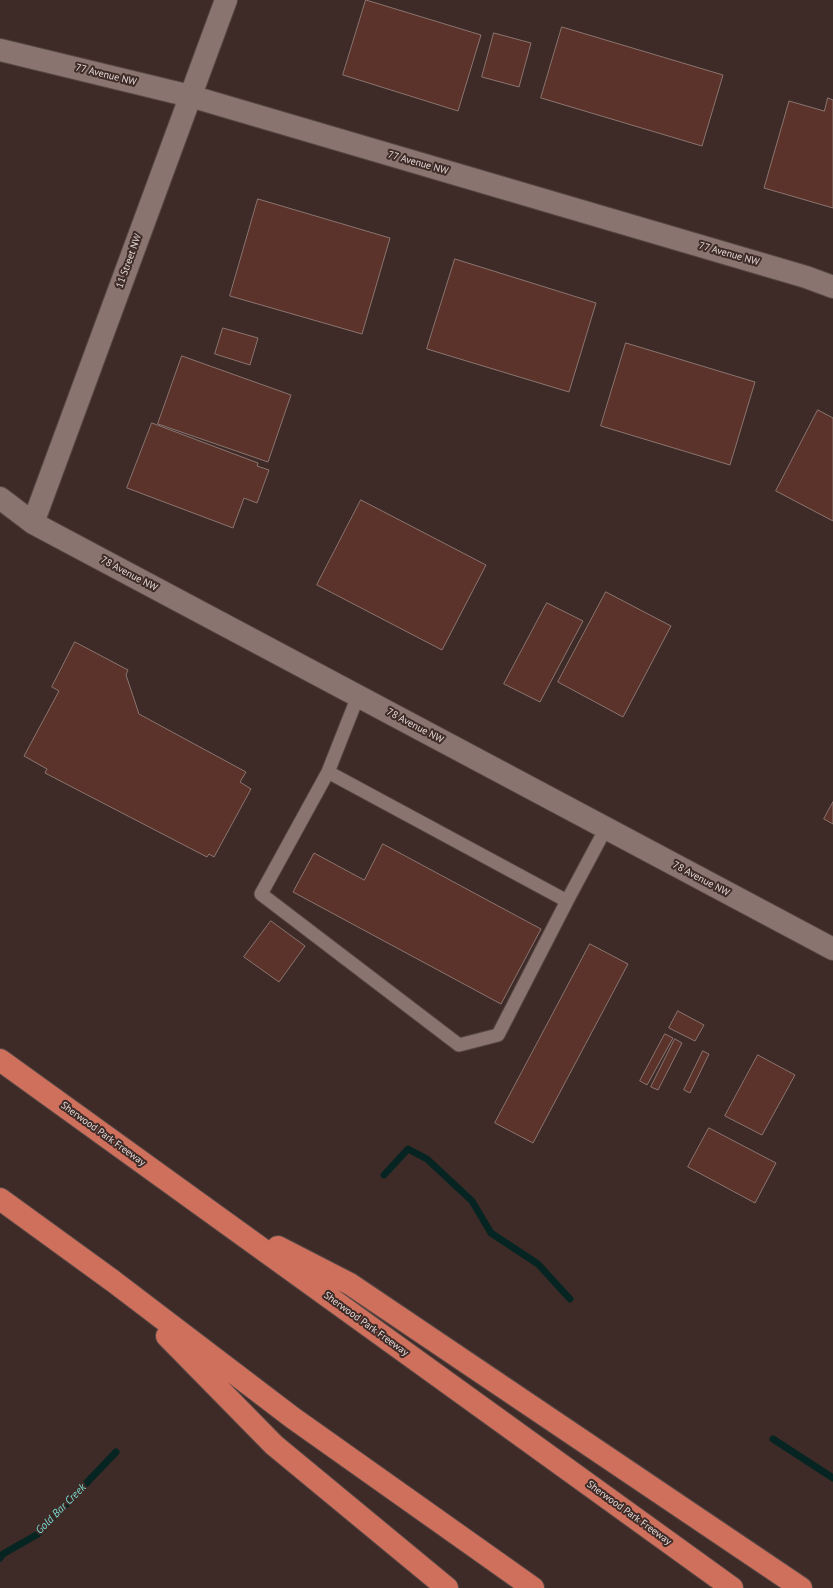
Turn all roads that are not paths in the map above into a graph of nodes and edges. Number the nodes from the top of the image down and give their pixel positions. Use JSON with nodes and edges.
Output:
{"nodes":[{"id":1,"x":226,"y":0,"type":"edge"},
{"id":2,"x":0,"y":50,"type":"edge"},
{"id":3,"x":190,"y":96,"type":"junction"},
{"id":4,"x":833,"y":287,"type":"edge"},
{"id":5,"x":0,"y":498,"type":"edge"},
{"id":6,"x":33,"y":522,"type":"junction"},
{"id":7,"x":358,"y":696,"type":"junction"},
{"id":8,"x":328,"y":772,"type":"junction"},
{"id":9,"x":606,"y":828,"type":"junction"},
{"id":10,"x":567,"y":900,"type":"junction"},
{"id":11,"x":833,"y":949,"type":"edge"},
{"id":12,"x":0,"y":1060,"type":"edge"},
{"id":13,"x":0,"y":1199,"type":"edge"},
{"id":14,"x":210,"y":1211,"type":"junction"},
{"id":15,"x":113,"y":1281,"type":"junction"},
{"id":16,"x":447,"y":1588,"type":"edge"},
{"id":17,"x":534,"y":1588,"type":"edge"},
{"id":18,"x":732,"y":1588,"type":"edge"},
{"id":19,"x":801,"y":1588,"type":"edge"}],
"edges":[{"from":1,"to":3,"type":"street","name":"11 Street NW"},
{"from":2,"to":3,"type":"street","name":"77 Avenue NW"},
{"from":3,"to":4,"type":"street","name":"77 Avenue NW"},
{"from":3,"to":6,"type":"street","name":"11 Street NW"},
{"from":5,"to":6,"type":"street","name":"78 Avenue NW"},
{"from":6,"to":7,"type":"street","name":"78 Avenue NW"},
{"from":7,"to":8,"type":"lane"},
{"from":7,"to":9,"type":"street","name":"78 Avenue NW"},
{"from":8,"to":10,"type":"lane"},
{"from":8,"to":10,"type":"lane"},
{"from":9,"to":10,"type":"lane"},
{"from":9,"to":11,"type":"street","name":"78 Avenue NW"},
{"from":12,"to":14,"type":"highway","name":"Sherwood Park Freeway"},
{"from":13,"to":15,"type":"highway"},
{"from":14,"to":18,"type":"highway","name":"Sherwood Park Freeway"},
{"from":14,"to":19,"type":"highway"},
{"from":15,"to":16,"type":"highway"},
{"from":15,"to":17,"type":"highway"}]}
